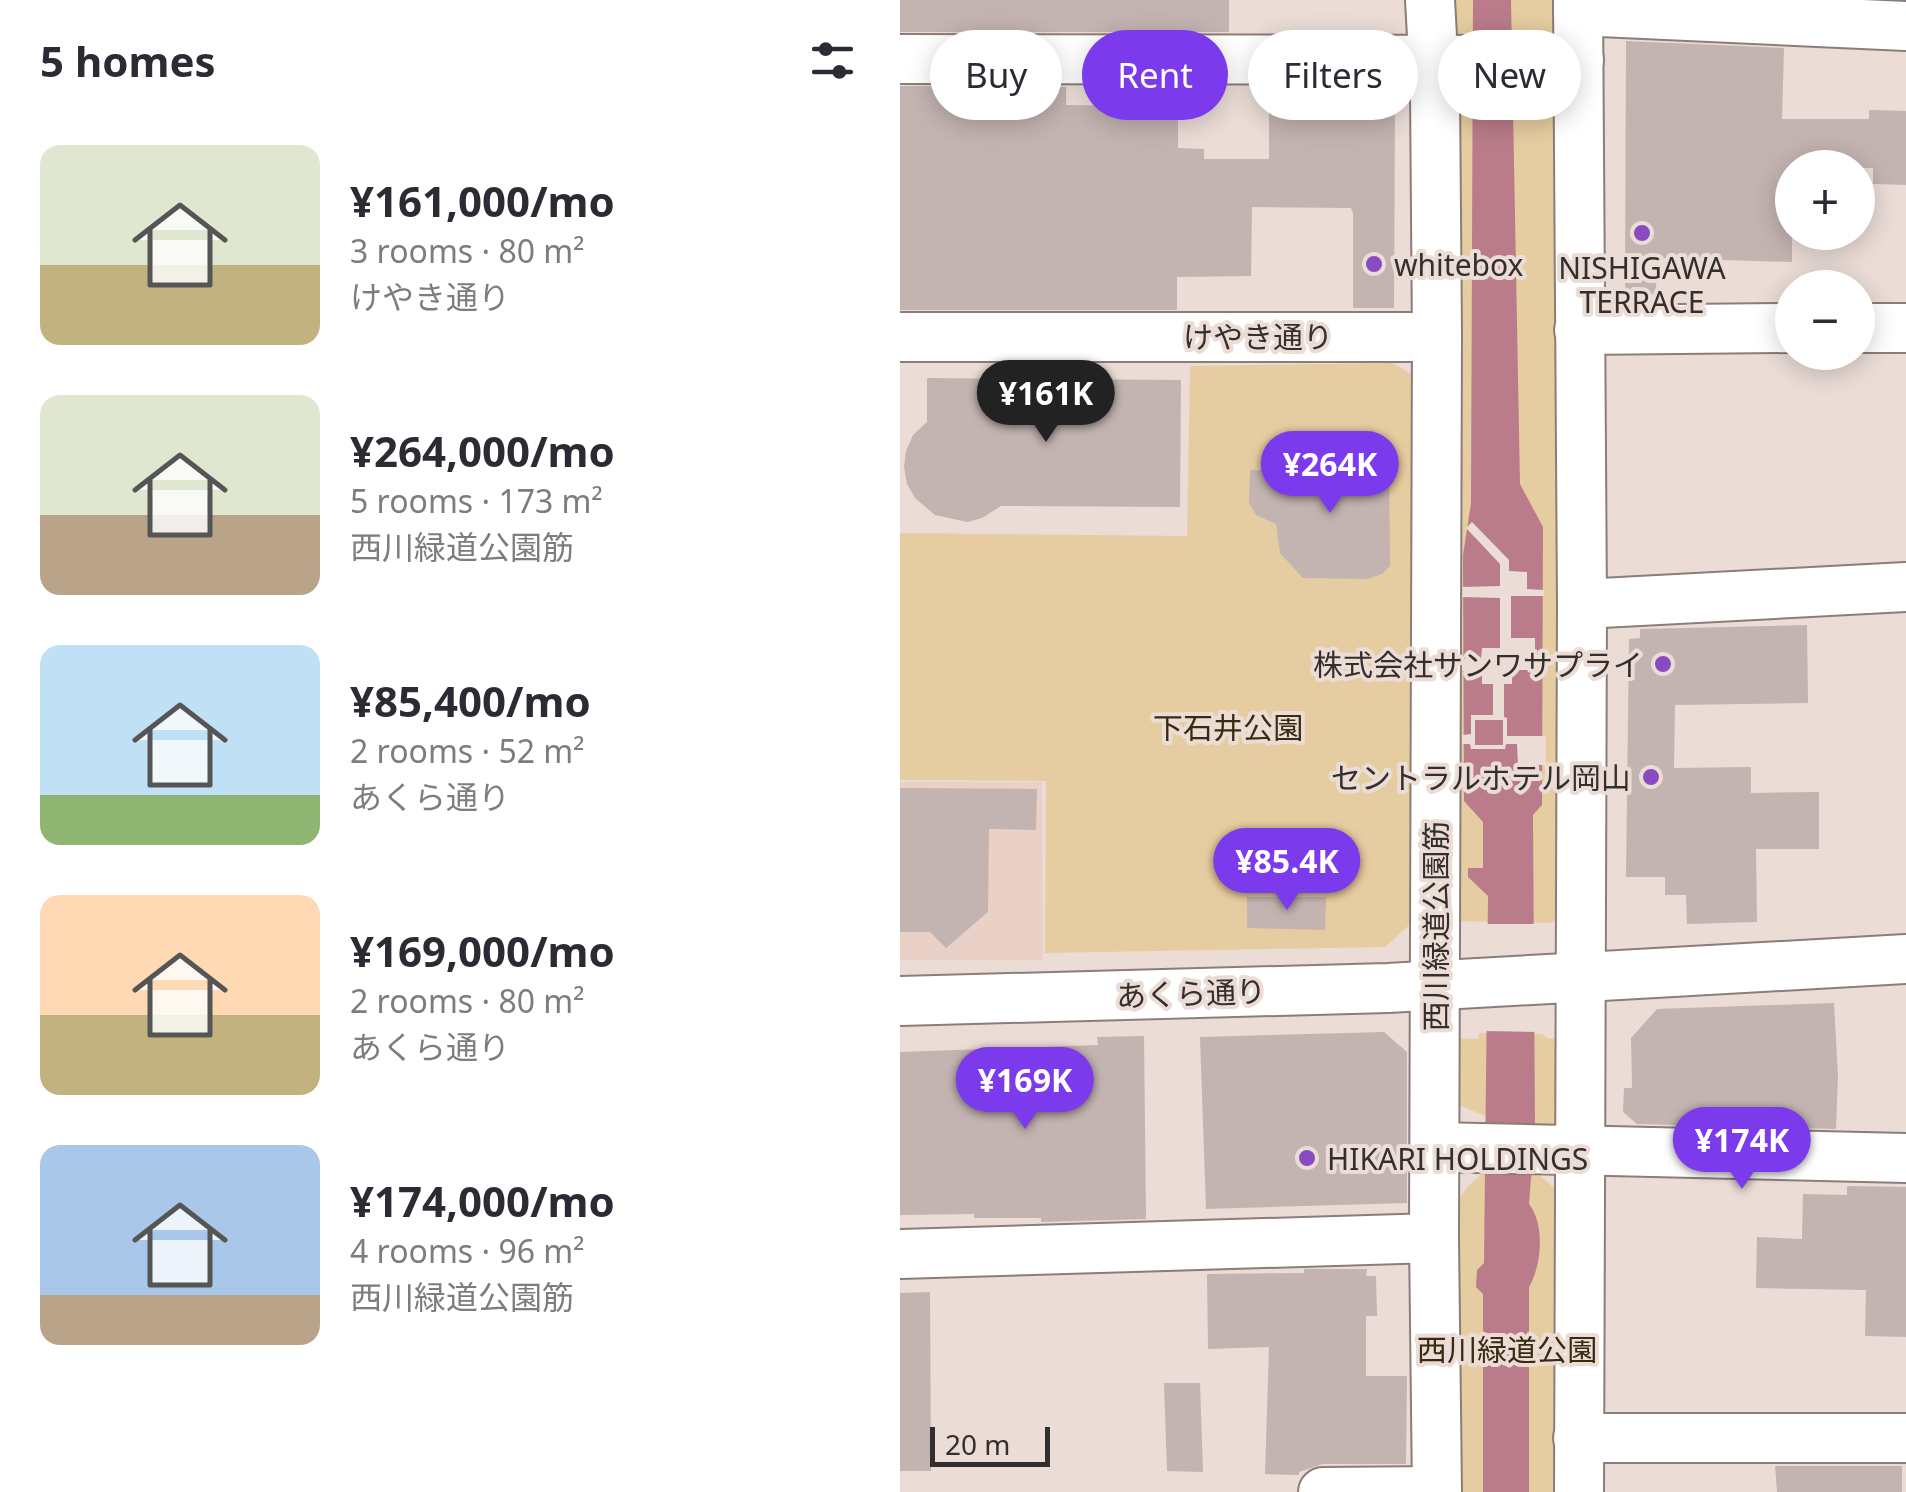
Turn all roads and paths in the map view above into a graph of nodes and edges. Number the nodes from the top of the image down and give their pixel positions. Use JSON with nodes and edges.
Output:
{"nodes":[{"id":1,"x":1430,"y":0,"type":"edge"},
{"id":2,"x":1578,"y":5,"type":"edge"},
{"id":3,"x":1906,"y":26,"type":"edge"},
{"id":4,"x":1451,"y":30,"type":"edge"},
{"id":5,"x":900,"y":59,"type":"edge"},
{"id":6,"x":1438,"y":62,"type":"edge"},
{"id":7,"x":1465,"y":120,"type":"edge"},
{"id":8,"x":1578,"y":120,"type":"edge"},
{"id":9,"x":1775,"y":328,"type":"edge"},
{"id":10,"x":1875,"y":328,"type":"edge"},
{"id":11,"x":1906,"y":328,"type":"edge"},
{"id":12,"x":1579,"y":330,"type":"junction"},
{"id":13,"x":900,"y":337,"type":"edge"},
{"id":14,"x":1437,"y":337,"type":"junction"},
{"id":15,"x":1906,"y":587,"type":"edge"},
{"id":16,"x":1582,"y":604,"type":"junction"},
{"id":17,"x":1906,"y":959,"type":"edge"},
{"id":18,"x":1559,"y":977,"type":"junction"},
{"id":19,"x":1434,"y":984,"type":"junction"},
{"id":20,"x":900,"y":1001,"type":"edge"},
{"id":21,"x":1458,"y":1147,"type":"junction"},
{"id":22,"x":1559,"y":1149,"type":"junction"},
{"id":23,"x":1906,"y":1158,"type":"edge"},
{"id":24,"x":1434,"y":1238,"type":"junction"},
{"id":25,"x":900,"y":1254,"type":"edge"},
{"id":26,"x":1578,"y":1438,"type":"junction"},
{"id":27,"x":1906,"y":1438,"type":"edge"},
{"id":28,"x":1323,"y":1492,"type":"edge"},
{"id":29,"x":1438,"y":1492,"type":"edge"},
{"id":30,"x":1579,"y":1492,"type":"edge"}],
"edges":[{"from":1,"to":4,"type":"street","name":"西川緑道公園筋"},
{"from":2,"to":3,"type":"street"},
{"from":5,"to":6,"type":"street"},
{"from":7,"to":14,"type":"street","name":"西川緑道公園筋"},
{"from":8,"to":12,"type":"street"},
{"from":9,"to":12,"type":"street"},
{"from":10,"to":11,"type":"street"},
{"from":12,"to":16,"type":"street"},
{"from":13,"to":14,"type":"street","name":"けやき通り"},
{"from":14,"to":19,"type":"street","name":"西川緑道公園筋"},
{"from":15,"to":16,"type":"street"},
{"from":16,"to":18,"type":"street"},
{"from":17,"to":18,"type":"street","name":"あくら通り"},
{"from":18,"to":19,"type":"street","name":"あくら通り"},
{"from":18,"to":22,"type":"street"},
{"from":19,"to":20,"type":"street","name":"あくら通り"},
{"from":19,"to":21,"type":"street","name":"西川緑道公園筋"},
{"from":21,"to":22,"type":"street"},
{"from":21,"to":24,"type":"street","name":"西川緑道公園筋"},
{"from":22,"to":23,"type":"street"},
{"from":22,"to":26,"type":"street"},
{"from":24,"to":25,"type":"street"},
{"from":24,"to":29,"type":"street","name":"西川緑道公園筋"},
{"from":26,"to":27,"type":"street"},
{"from":26,"to":30,"type":"street"},
{"from":28,"to":29,"type":"street"}]}
